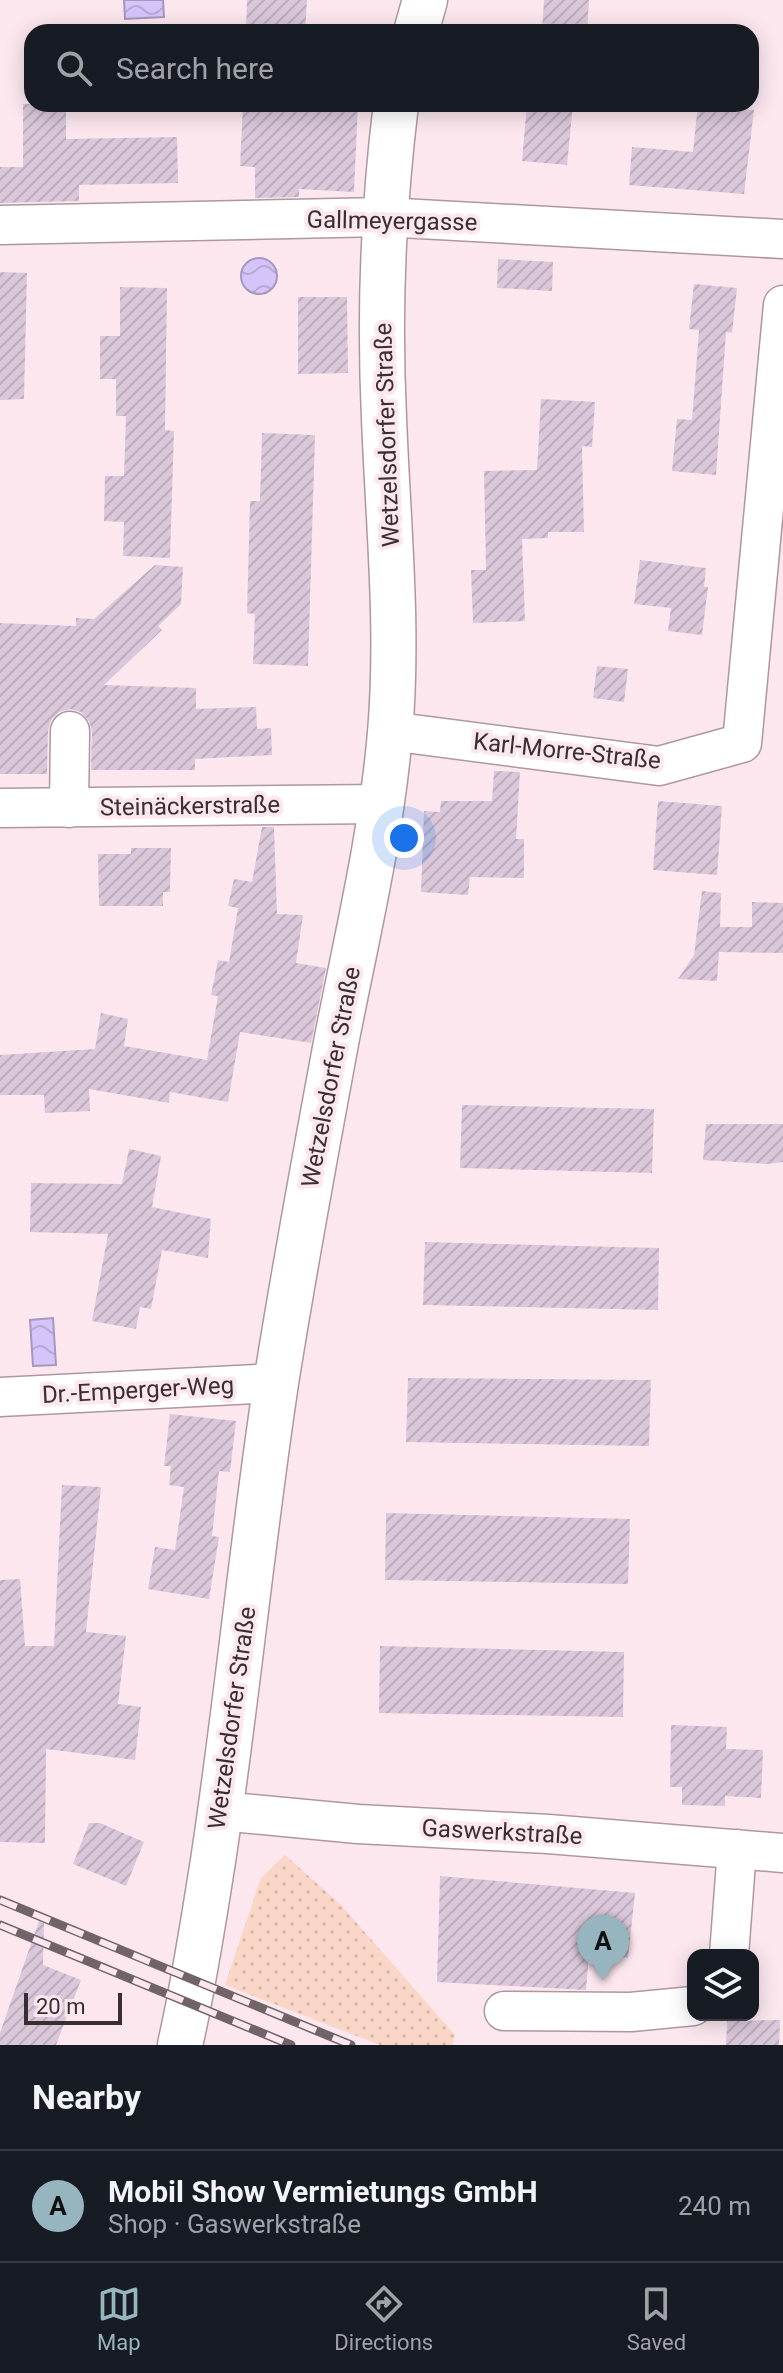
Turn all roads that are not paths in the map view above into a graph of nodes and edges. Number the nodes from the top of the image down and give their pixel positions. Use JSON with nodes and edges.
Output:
{"nodes":[{"id":1,"x":425,"y":0,"type":"edge"},
{"id":2,"x":418,"y":24,"type":"edge"},
{"id":3,"x":395,"y":112,"type":"edge"},
{"id":4,"x":383,"y":217,"type":"junction"},
{"id":5,"x":0,"y":225,"type":"edge"},
{"id":6,"x":783,"y":239,"type":"edge"},
{"id":7,"x":783,"y":305,"type":"edge"},
{"id":8,"x":70,"y":731,"type":"dead end"},
{"id":9,"x":390,"y":731,"type":"junction"},
{"id":10,"x":381,"y":804,"type":"junction"},
{"id":11,"x":0,"y":808,"type":"edge"},
{"id":12,"x":69,"y":808,"type":"junction"},
{"id":13,"x":276,"y":1383,"type":"junction"},
{"id":14,"x":0,"y":1397,"type":"edge"},
{"id":15,"x":220,"y":1811,"type":"junction"},
{"id":16,"x":737,"y":1849,"type":"junction"},
{"id":17,"x":783,"y":1853,"type":"edge"},
{"id":18,"x":729,"y":1949,"type":"edge"},
{"id":19,"x":687,"y":2007,"type":"edge"},
{"id":20,"x":504,"y":2011,"type":"dead end"},
{"id":21,"x":180,"y":2045,"type":"edge"}],
"edges":[{"from":1,"to":2,"type":"main road"},
{"from":3,"to":4,"type":"main road","name":"Wetzelsdorfer Straße"},
{"from":4,"to":5,"type":"street","name":"Gallmeyergasse"},
{"from":4,"to":6,"type":"street","name":"Gallmeyergasse"},
{"from":4,"to":9,"type":"main road","name":"Wetzelsdorfer Straße"},
{"from":7,"to":9,"type":"street","name":"Karl-Morre-Straße"},
{"from":8,"to":12,"type":"street"},
{"from":9,"to":10,"type":"main road","name":"Wetzelsdorfer Straße"},
{"from":10,"to":12,"type":"street","name":"Steinäckerstraße"},
{"from":10,"to":13,"type":"main road","name":"Wetzelsdorfer Straße"},
{"from":11,"to":12,"type":"street","name":"Steinäckerstraße"},
{"from":13,"to":14,"type":"street","name":"Dr.-Emperger-Weg"},
{"from":13,"to":15,"type":"main road","name":"Wetzelsdorfer Straße"},
{"from":15,"to":16,"type":"street","name":"Gaswerkstraße"},
{"from":15,"to":21,"type":"main road","name":"Wetzelsdorfer Straße"},
{"from":16,"to":17,"type":"street","name":"Gaswerkstraße"},
{"from":16,"to":18,"type":"street"},
{"from":19,"to":20,"type":"street"}]}
